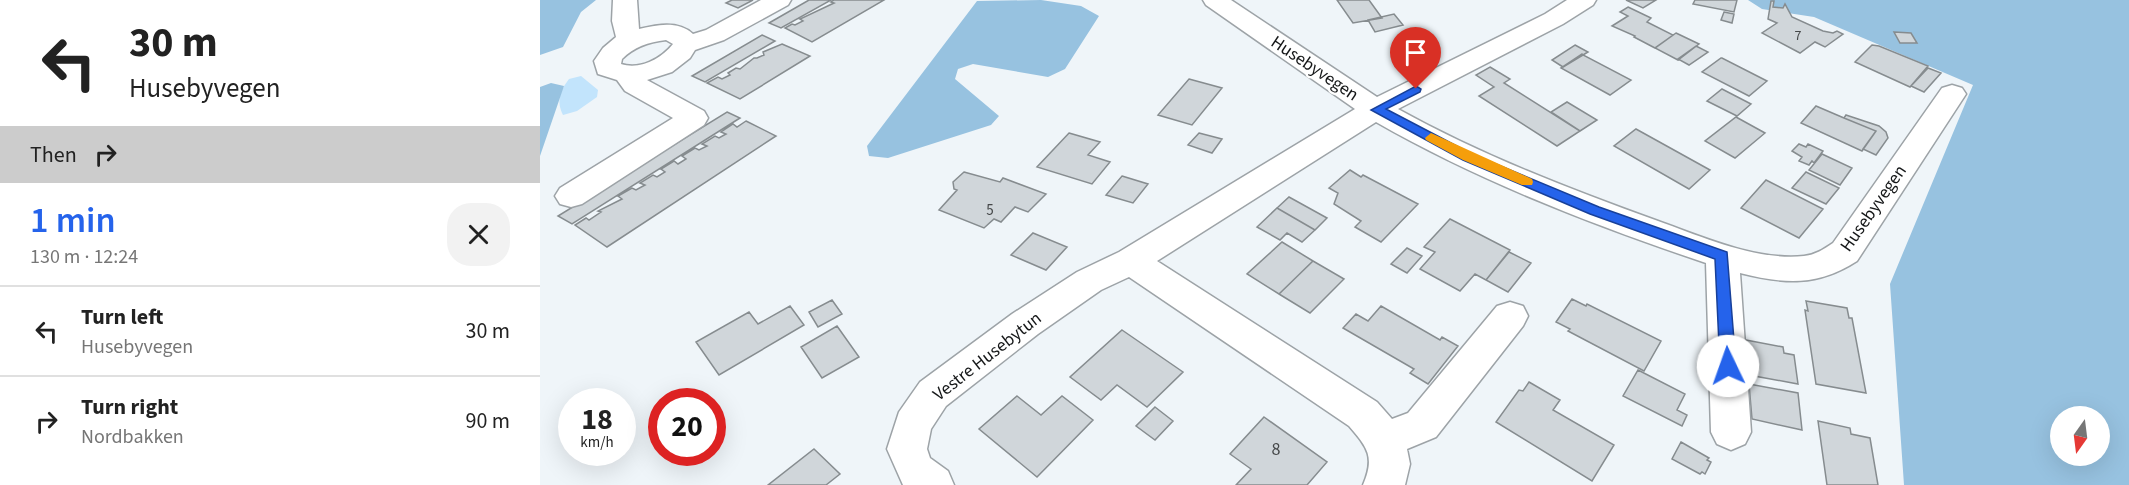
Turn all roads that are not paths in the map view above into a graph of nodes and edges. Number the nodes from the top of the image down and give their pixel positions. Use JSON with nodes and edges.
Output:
{"nodes":[{"id":1,"x":625,"y":0,"type":"edge"},
{"id":2,"x":779,"y":0,"type":"edge"},
{"id":3,"x":1215,"y":0,"type":"edge"},
{"id":4,"x":1584,"y":0,"type":"edge"},
{"id":5,"x":631,"y":40,"type":"junction"},
{"id":6,"x":686,"y":44,"type":"junction"},
{"id":7,"x":626,"y":74,"type":"junction"},
{"id":8,"x":1952,"y":94,"type":"dead end"},
{"id":9,"x":1376,"y":110,"type":"junction"},
{"id":10,"x":571,"y":196,"type":"dead end"},
{"id":11,"x":1722,"y":256,"type":"junction"},
{"id":12,"x":1131,"y":261,"type":"junction"},
{"id":13,"x":1510,"y":316,"type":"dead end"},
{"id":14,"x":1731,"y":432,"type":"dead end"},
{"id":15,"x":1386,"y":440,"type":"junction"},
{"id":16,"x":933,"y":485,"type":"edge"},
{"id":17,"x":1384,"y":485,"type":"edge"}],
"edges":[{"from":1,"to":5,"type":"street"},
{"from":2,"to":6,"type":"street"},
{"from":3,"to":9,"type":"street","name":"Husebyvegen"},
{"from":4,"to":9,"type":"street","name":"Vestre Husebytun"},
{"from":5,"to":6,"type":"street"},
{"from":5,"to":7,"type":"street"},
{"from":6,"to":7,"type":"street"},
{"from":7,"to":10,"type":"street"},
{"from":8,"to":11,"type":"street","name":"Husebyvegen"},
{"from":9,"to":11,"type":"street","name":"Husebyvegen"},
{"from":9,"to":12,"type":"street","name":"Vestre Husebytun"},
{"from":11,"to":14,"type":"street"},
{"from":12,"to":15,"type":"street"},
{"from":12,"to":16,"type":"street","name":"Vestre Husebytun"},
{"from":13,"to":15,"type":"street"},
{"from":15,"to":17,"type":"street"}]}
